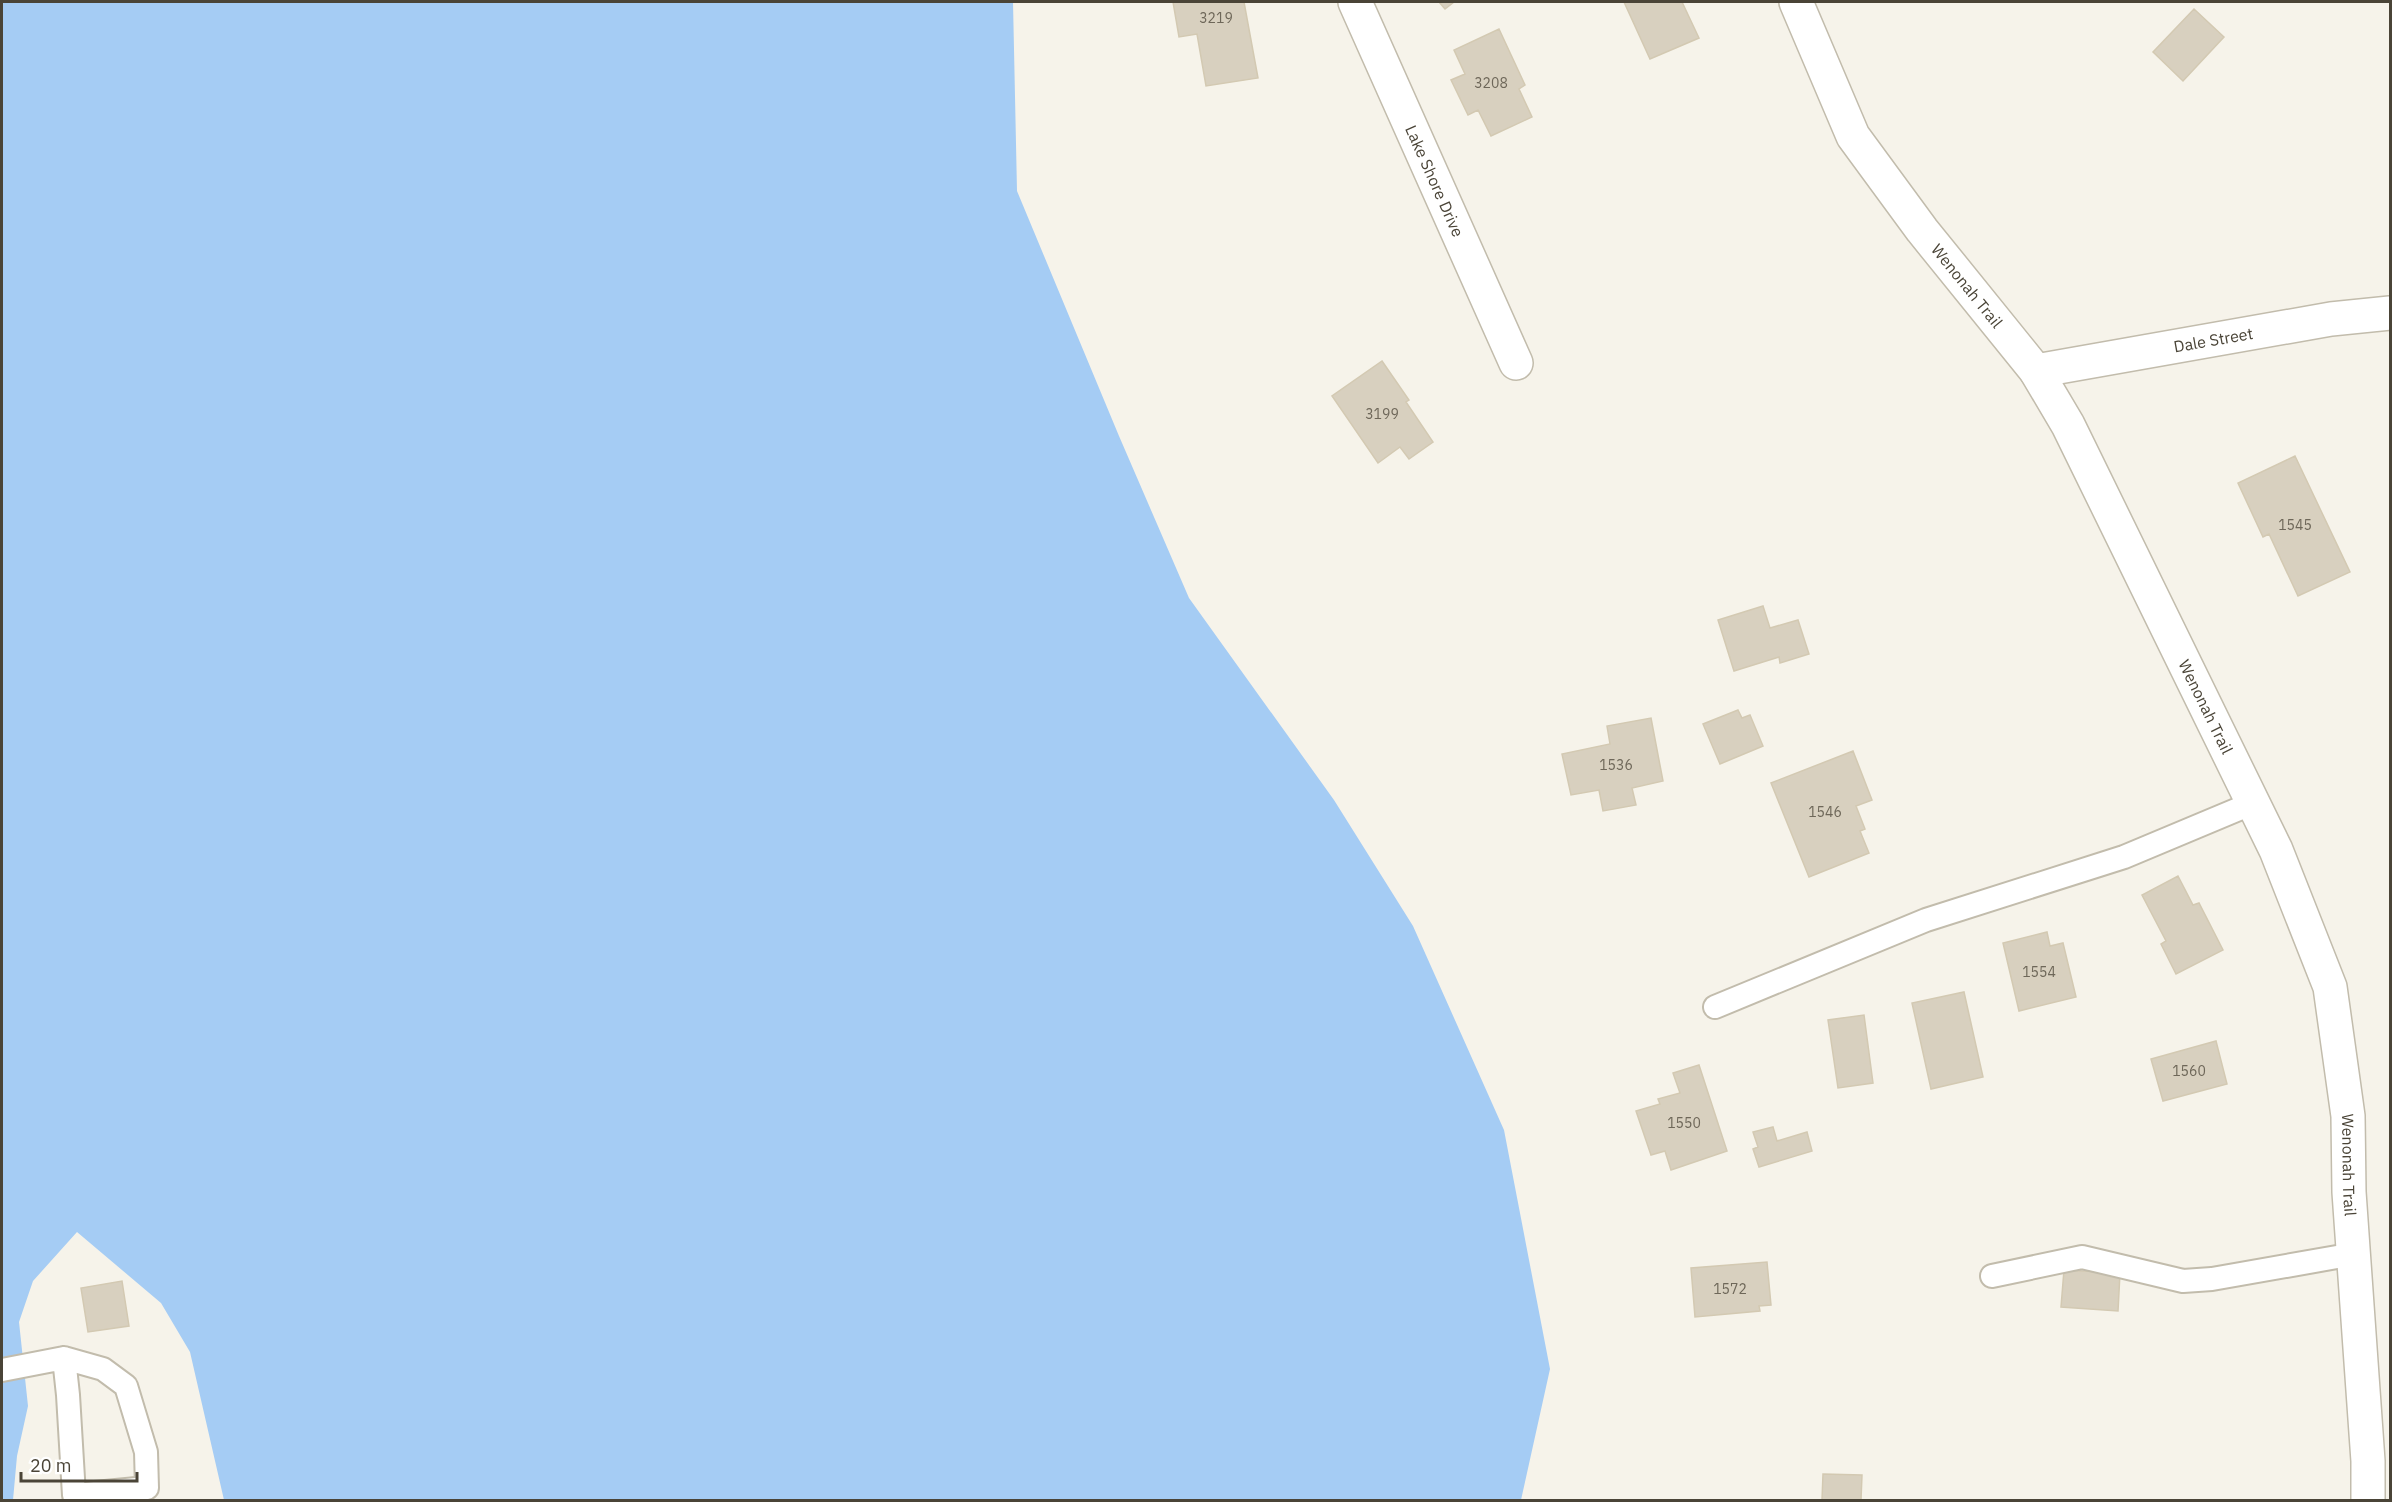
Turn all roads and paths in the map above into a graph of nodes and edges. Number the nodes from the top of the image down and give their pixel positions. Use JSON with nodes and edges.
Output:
{"nodes":[{"id":1,"x":1355,"y":2,"type":"edge"},
{"id":2,"x":1796,"y":2,"type":"edge"},
{"id":3,"x":2391,"y":313,"type":"edge"},
{"id":4,"x":1516,"y":363,"type":"dead end"},
{"id":5,"x":2036,"y":371,"type":"junction"},
{"id":6,"x":2253,"y":803,"type":"junction"},
{"id":7,"x":1715,"y":1007,"type":"dead end"},
{"id":8,"x":2354,"y":1254,"type":"junction"},
{"id":9,"x":1992,"y":1276,"type":"dead end"},
{"id":10,"x":64,"y":1358,"type":"junction"},
{"id":11,"x":2,"y":1370,"type":"edge"},
{"id":12,"x":2379,"y":1461,"type":"edge"},
{"id":13,"x":2368,"y":1500,"type":"edge"}],
"edges":[{"from":1,"to":4,"type":"street","name":"Lake Shore Drive"},
{"from":2,"to":5,"type":"street","name":"Wenonah Trail"},
{"from":3,"to":5,"type":"street","name":"Dale Street"},
{"from":5,"to":6,"type":"street","name":"Wenonah Trail"},
{"from":6,"to":7,"type":"lane"},
{"from":6,"to":8,"type":"street","name":"Wenonah Trail"},
{"from":8,"to":9,"type":"lane"},
{"from":8,"to":12,"type":"street","name":"Wenonah Trail"},
{"from":10,"to":10,"type":"lane"},
{"from":10,"to":11,"type":"lane"},
{"from":12,"to":13,"type":"street","name":"Wenonah Trail"}]}
